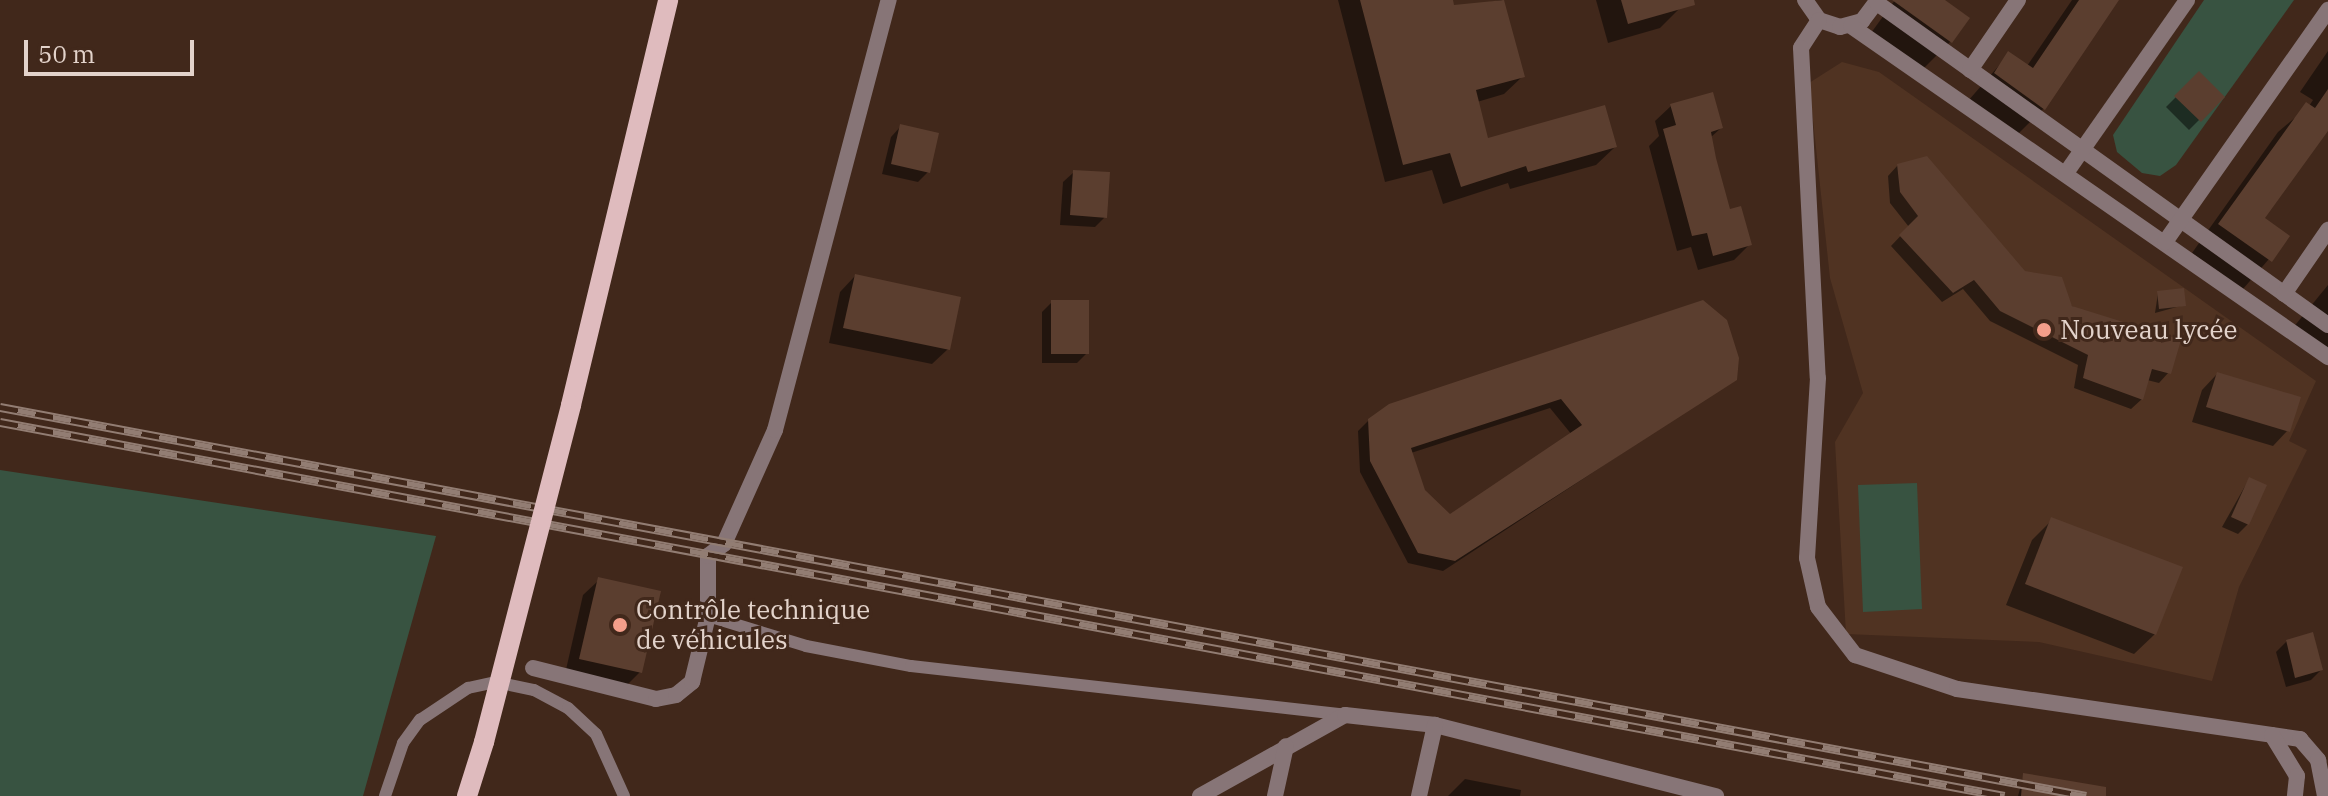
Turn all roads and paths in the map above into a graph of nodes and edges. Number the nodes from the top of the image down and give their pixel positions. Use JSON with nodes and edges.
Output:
{"nodes":[{"id":1,"x":668,"y":0,"type":"edge"},
{"id":2,"x":889,"y":0,"type":"edge"},
{"id":3,"x":1805,"y":0,"type":"edge"},
{"id":4,"x":2018,"y":0,"type":"edge"},
{"id":5,"x":2187,"y":0,"type":"edge"},
{"id":6,"x":1878,"y":2,"type":"edge"},
{"id":7,"x":2328,"y":10,"type":"edge"},
{"id":8,"x":1819,"y":20,"type":"junction"},
{"id":9,"x":1851,"y":26,"type":"junction"},
{"id":10,"x":1970,"y":70,"type":"junction"},
{"id":11,"x":2081,"y":151,"type":"junction"},
{"id":12,"x":2066,"y":173,"type":"junction"},
{"id":13,"x":2176,"y":220,"type":"junction"},
{"id":14,"x":2328,"y":230,"type":"edge"},
{"id":15,"x":2165,"y":242,"type":"junction"},
{"id":16,"x":2284,"y":294,"type":"junction"},
{"id":17,"x":2328,"y":325,"type":"edge"},
{"id":18,"x":2328,"y":357,"type":"edge"},
{"id":19,"x":708,"y":616,"type":"junction"},
{"id":20,"x":533,"y":668,"type":"dead end"},
{"id":21,"x":1345,"y":715,"type":"junction"},
{"id":22,"x":1435,"y":725,"type":"junction"},
{"id":23,"x":2272,"y":735,"type":"junction"},
{"id":24,"x":1286,"y":746,"type":"junction"},
{"id":25,"x":2326,"y":791,"type":"edge"},
{"id":26,"x":1693,"y":794,"type":"edge"},
{"id":27,"x":385,"y":796,"type":"edge"},
{"id":28,"x":467,"y":796,"type":"edge"},
{"id":29,"x":624,"y":796,"type":"edge"},
{"id":30,"x":1200,"y":796,"type":"edge"},
{"id":31,"x":1275,"y":796,"type":"edge"},
{"id":32,"x":1419,"y":796,"type":"edge"},
{"id":33,"x":1716,"y":796,"type":"edge"},
{"id":34,"x":2295,"y":796,"type":"edge"}],
"edges":[{"from":1,"to":28,"type":"main road","bridge":true},
{"from":2,"to":19,"type":"street"},
{"from":3,"to":8,"type":"street"},
{"from":4,"to":10,"type":"street"},
{"from":5,"to":11,"type":"street"},
{"from":6,"to":9,"type":"street"},
{"from":6,"to":10,"type":"street"},
{"from":7,"to":13,"type":"street"},
{"from":8,"to":9,"type":"street"},
{"from":8,"to":23,"type":"street"},
{"from":9,"to":12,"type":"street"},
{"from":10,"to":11,"type":"street"},
{"from":11,"to":12,"type":"street"},
{"from":11,"to":13,"type":"street"},
{"from":12,"to":15,"type":"street"},
{"from":13,"to":15,"type":"street"},
{"from":13,"to":16,"type":"street"},
{"from":14,"to":16,"type":"street"},
{"from":15,"to":18,"type":"street"},
{"from":16,"to":17,"type":"street"},
{"from":19,"to":20,"type":"street"},
{"from":19,"to":21,"type":"lane"},
{"from":21,"to":22,"type":"street"},
{"from":21,"to":24,"type":"street"},
{"from":22,"to":26,"type":"street"},
{"from":22,"to":32,"type":"street"},
{"from":23,"to":25,"type":"street"},
{"from":23,"to":34,"type":"street"},
{"from":24,"to":30,"type":"street"},
{"from":24,"to":31,"type":"street"},
{"from":26,"to":33,"type":"street"},
{"from":27,"to":29,"type":"lane"}]}
